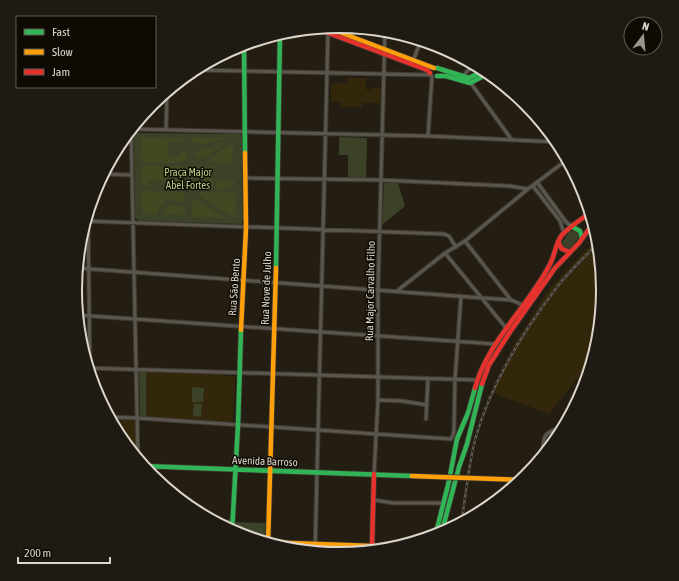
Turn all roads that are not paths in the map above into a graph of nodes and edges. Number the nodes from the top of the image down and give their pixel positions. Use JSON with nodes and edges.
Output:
{"nodes":[{"id":1,"x":337,"y":33,"type":"edge"},
{"id":2,"x":327,"y":34,"type":"edge"},
{"id":3,"x":353,"y":34,"type":"edge"},
{"id":4,"x":385,"y":37,"type":"edge"},
{"id":5,"x":352,"y":39,"type":"junction"},
{"id":6,"x":280,"y":40,"type":"edge"},
{"id":7,"x":418,"y":46,"type":"edge"},
{"id":8,"x":385,"y":51,"type":"junction"},
{"id":9,"x":244,"y":52,"type":"edge"},
{"id":10,"x":413,"y":62,"type":"junction"},
{"id":11,"x":436,"y":68,"type":"junction"},
{"id":12,"x":470,"y":68,"type":"edge"},
{"id":13,"x":205,"y":70,"type":"edge"},
{"id":14,"x":244,"y":72,"type":"junction"},
{"id":15,"x":280,"y":73,"type":"junction"},
{"id":16,"x":327,"y":74,"type":"junction"},
{"id":17,"x":480,"y":74,"type":"edge"},
{"id":18,"x":384,"y":75,"type":"junction"},
{"id":19,"x":432,"y":75,"type":"junction"},
{"id":20,"x":483,"y":76,"type":"edge"},
{"id":21,"x":462,"y":78,"type":"junction"},
{"id":22,"x":470,"y":81,"type":"junction"},
{"id":23,"x":167,"y":100,"type":"edge"},
{"id":24,"x":138,"y":130,"type":"edge"},
{"id":25,"x":166,"y":130,"type":"junction"},
{"id":26,"x":245,"y":132,"type":"junction"},
{"id":27,"x":279,"y":132,"type":"junction"},
{"id":28,"x":326,"y":134,"type":"junction"},
{"id":29,"x":382,"y":136,"type":"junction"},
{"id":30,"x":428,"y":136,"type":"junction"},
{"id":31,"x":131,"y":139,"type":"edge"},
{"id":32,"x":512,"y":140,"type":"junction"},
{"id":33,"x":550,"y":142,"type":"edge"},
{"id":34,"x":563,"y":163,"type":"edge"},
{"id":35,"x":110,"y":174,"type":"edge"},
{"id":36,"x":132,"y":175,"type":"junction"},
{"id":37,"x":245,"y":178,"type":"junction"},
{"id":38,"x":278,"y":179,"type":"junction"},
{"id":39,"x":324,"y":180,"type":"junction"},
{"id":40,"x":381,"y":180,"type":"junction"},
{"id":41,"x":538,"y":182,"type":"junction"},
{"id":42,"x":509,"y":186,"type":"junction"},
{"id":43,"x":533,"y":186,"type":"junction"},
{"id":44,"x":528,"y":189,"type":"junction"},
{"id":45,"x":521,"y":195,"type":"junction"},
{"id":46,"x":552,"y":203,"type":"junction"},
{"id":47,"x":549,"y":206,"type":"junction"},
{"id":48,"x":585,"y":216,"type":"edge"},
{"id":49,"x":92,"y":221,"type":"edge"},
{"id":50,"x":133,"y":223,"type":"junction"},
{"id":51,"x":571,"y":226,"type":"junction"},
{"id":52,"x":246,"y":228,"type":"junction"},
{"id":53,"x":277,"y":228,"type":"junction"},
{"id":54,"x":589,"y":228,"type":"edge"},
{"id":55,"x":323,"y":230,"type":"junction"},
{"id":56,"x":380,"y":232,"type":"junction"},
{"id":57,"x":564,"y":233,"type":"junction"},
{"id":58,"x":582,"y":238,"type":"junction"},
{"id":59,"x":87,"y":241,"type":"edge"},
{"id":60,"x":465,"y":241,"type":"junction"},
{"id":61,"x":558,"y":241,"type":"junction"},
{"id":62,"x":456,"y":247,"type":"junction"},
{"id":63,"x":570,"y":252,"type":"junction"},
{"id":64,"x":445,"y":253,"type":"junction"},
{"id":65,"x":83,"y":269,"type":"edge"},
{"id":66,"x":88,"y":269,"type":"junction"},
{"id":67,"x":134,"y":272,"type":"junction"},
{"id":68,"x":244,"y":281,"type":"junction"},
{"id":69,"x":275,"y":283,"type":"junction"},
{"id":70,"x":321,"y":286,"type":"junction"},
{"id":71,"x":378,"y":290,"type":"junction"},
{"id":72,"x":397,"y":291,"type":"junction"},
{"id":73,"x":461,"y":296,"type":"junction"},
{"id":74,"x":482,"y":298,"type":"junction"},
{"id":75,"x":511,"y":300,"type":"junction"},
{"id":76,"x":523,"y":305,"type":"junction"},
{"id":77,"x":83,"y":315,"type":"edge"},
{"id":78,"x":89,"y":315,"type":"junction"},
{"id":79,"x":135,"y":318,"type":"junction"},
{"id":80,"x":241,"y":326,"type":"junction"},
{"id":81,"x":273,"y":328,"type":"junction"},
{"id":82,"x":506,"y":328,"type":"junction"},
{"id":83,"x":320,"y":332,"type":"junction"},
{"id":84,"x":378,"y":335,"type":"junction"},
{"id":85,"x":457,"y":341,"type":"junction"},
{"id":86,"x":495,"y":344,"type":"junction"},
{"id":87,"x":90,"y":348,"type":"joint"},
{"id":88,"x":90,"y":352,"type":"edge"},
{"id":89,"x":94,"y":368,"type":"edge"},
{"id":90,"x":136,"y":369,"type":"junction"},
{"id":91,"x":239,"y":372,"type":"junction"},
{"id":92,"x":272,"y":373,"type":"junction"},
{"id":93,"x":319,"y":375,"type":"junction"},
{"id":94,"x":378,"y":377,"type":"junction"},
{"id":95,"x":428,"y":378,"type":"junction"},
{"id":96,"x":455,"y":379,"type":"junction"},
{"id":97,"x":477,"y":380,"type":"junction"},
{"id":98,"x":378,"y":400,"type":"junction"},
{"id":99,"x":427,"y":405,"type":"junction"},
{"id":100,"x":115,"y":417,"type":"edge"},
{"id":101,"x":137,"y":418,"type":"junction"},
{"id":102,"x":426,"y":419,"type":"dead end"},
{"id":103,"x":238,"y":425,"type":"junction"},
{"id":104,"x":454,"y":427,"type":"junction"},
{"id":105,"x":271,"y":428,"type":"junction"},
{"id":106,"x":557,"y":429,"type":"edge"},
{"id":107,"x":318,"y":430,"type":"junction"},
{"id":108,"x":460,"y":433,"type":"junction"},
{"id":109,"x":376,"y":434,"type":"junction"},
{"id":110,"x":451,"y":439,"type":"junction"},
{"id":111,"x":468,"y":439,"type":"junction"},
{"id":112,"x":456,"y":446,"type":"junction"},
{"id":113,"x":466,"y":448,"type":"junction"},
{"id":114,"x":543,"y":448,"type":"edge"},
{"id":115,"x":138,"y":450,"type":"edge"},
{"id":116,"x":151,"y":466,"type":"edge"},
{"id":117,"x":236,"y":470,"type":"junction"},
{"id":118,"x":270,"y":471,"type":"junction"},
{"id":119,"x":318,"y":472,"type":"junction"},
{"id":120,"x":374,"y":474,"type":"junction"},
{"id":121,"x":385,"y":476,"type":"junction"},
{"id":122,"x":514,"y":480,"type":"edge"},
{"id":123,"x":374,"y":481,"type":"junction"},
{"id":124,"x":374,"y":500,"type":"junction"},
{"id":125,"x":444,"y":503,"type":"junction"},
{"id":126,"x":228,"y":522,"type":"edge"},
{"id":127,"x":232,"y":522,"type":"joint"},
{"id":128,"x":444,"y":525,"type":"edge"},
{"id":129,"x":437,"y":528,"type":"edge"},
{"id":130,"x":268,"y":537,"type":"edge"},
{"id":131,"x":292,"y":543,"type":"edge"},
{"id":132,"x":316,"y":544,"type":"junction"},
{"id":133,"x":372,"y":546,"type":"joint"}],
"edges":[{"from":1,"to":5,"type":"street"},
{"from":2,"to":16,"type":"street"},
{"from":3,"to":5,"type":"street"},
{"from":4,"to":8,"type":"street","name":"Rua Major Carvalho Filho"},
{"from":5,"to":8,"type":"street"},
{"from":6,"to":15,"type":"street","name":"Rua Nove de Julho"},
{"from":7,"to":10,"type":"street"},
{"from":8,"to":10,"type":"street"},
{"from":8,"to":18,"type":"street","name":"Rua Major Carvalho Filho"},
{"from":9,"to":14,"type":"street","name":"Rua São Bento"},
{"from":10,"to":11,"type":"street"},
{"from":10,"to":19,"type":"street"},
{"from":11,"to":19,"type":"street"},
{"from":11,"to":19,"type":"street"},
{"from":11,"to":21,"type":"street"},
{"from":12,"to":21,"type":"street"},
{"from":13,"to":14,"type":"street"},
{"from":14,"to":15,"type":"street"},
{"from":14,"to":26,"type":"street","name":"Rua São Bento"},
{"from":15,"to":16,"type":"street"},
{"from":15,"to":27,"type":"street","name":"Rua Nove de Julho"},
{"from":16,"to":18,"type":"street"},
{"from":16,"to":28,"type":"street"},
{"from":17,"to":22,"type":"street"},
{"from":18,"to":19,"type":"street"},
{"from":18,"to":29,"type":"street","name":"Rua Major Carvalho Filho"},
{"from":19,"to":21,"type":"street"},
{"from":19,"to":30,"type":"street"},
{"from":20,"to":22,"type":"street"},
{"from":21,"to":22,"type":"street"},
{"from":22,"to":32,"type":"street"},
{"from":23,"to":25,"type":"street"},
{"from":24,"to":25,"type":"street"},
{"from":25,"to":26,"type":"street"},
{"from":26,"to":27,"type":"street"},
{"from":26,"to":37,"type":"street","name":"Rua São Bento"},
{"from":27,"to":28,"type":"street"},
{"from":27,"to":38,"type":"street","name":"Rua Nove de Julho"},
{"from":28,"to":29,"type":"street"},
{"from":28,"to":39,"type":"street"},
{"from":29,"to":30,"type":"street"},
{"from":29,"to":40,"type":"street","name":"Rua Major Carvalho Filho"},
{"from":30,"to":32,"type":"street"},
{"from":31,"to":36,"type":"street"},
{"from":32,"to":33,"type":"street"},
{"from":34,"to":41,"type":"street"},
{"from":35,"to":36,"type":"street"},
{"from":36,"to":50,"type":"street"},
{"from":37,"to":38,"type":"street"},
{"from":37,"to":52,"type":"street","name":"Rua São Bento"},
{"from":38,"to":39,"type":"street"},
{"from":38,"to":53,"type":"street","name":"Rua Nove de Julho"},
{"from":39,"to":40,"type":"street"},
{"from":39,"to":55,"type":"street"},
{"from":40,"to":42,"type":"street"},
{"from":40,"to":56,"type":"street","name":"Rua Major Carvalho Filho"},
{"from":41,"to":43,"type":"street"},
{"from":41,"to":46,"type":"street"},
{"from":42,"to":44,"type":"street"},
{"from":42,"to":45,"type":"street"},
{"from":43,"to":44,"type":"street"},
{"from":43,"to":47,"type":"street"},
{"from":44,"to":45,"type":"street"},
{"from":45,"to":60,"type":"street"},
{"from":46,"to":47,"type":"street"},
{"from":46,"to":51,"type":"street"},
{"from":47,"to":57,"type":"street"},
{"from":48,"to":51,"type":"street"},
{"from":49,"to":50,"type":"street"},
{"from":50,"to":52,"type":"street"},
{"from":50,"to":67,"type":"street"},
{"from":51,"to":57,"type":"street"},
{"from":51,"to":58,"type":"street"},
{"from":52,"to":53,"type":"street"},
{"from":52,"to":68,"type":"street","name":"Rua São Bento"},
{"from":53,"to":55,"type":"street"},
{"from":53,"to":69,"type":"street","name":"Rua Nove de Julho"},
{"from":54,"to":58,"type":"street"},
{"from":55,"to":56,"type":"street"},
{"from":55,"to":70,"type":"street"},
{"from":56,"to":62,"type":"street"},
{"from":56,"to":71,"type":"street","name":"Rua Major Carvalho Filho"},
{"from":57,"to":61,"type":"street"},
{"from":58,"to":63,"type":"street"},
{"from":59,"to":66,"type":"street"},
{"from":60,"to":62,"type":"street"},
{"from":60,"to":75,"type":"street"},
{"from":61,"to":63,"type":"street"},
{"from":61,"to":76,"type":"street"},
{"from":62,"to":64,"type":"street"},
{"from":63,"to":111,"type":"street"},
{"from":64,"to":72,"type":"street"},
{"from":64,"to":74,"type":"street"},
{"from":65,"to":66,"type":"street"},
{"from":66,"to":67,"type":"street"},
{"from":66,"to":78,"type":"street"},
{"from":67,"to":68,"type":"street"},
{"from":67,"to":79,"type":"street"},
{"from":68,"to":69,"type":"street"},
{"from":68,"to":80,"type":"street","name":"Rua São Bento"},
{"from":69,"to":70,"type":"street"},
{"from":69,"to":81,"type":"street","name":"Rua Nove de Julho"},
{"from":70,"to":71,"type":"street"},
{"from":70,"to":83,"type":"street"},
{"from":71,"to":72,"type":"street"},
{"from":71,"to":84,"type":"street","name":"Rua Major Carvalho Filho"},
{"from":72,"to":73,"type":"street"},
{"from":73,"to":74,"type":"street"},
{"from":73,"to":85,"type":"street"},
{"from":74,"to":75,"type":"street"},
{"from":74,"to":82,"type":"street"},
{"from":75,"to":76,"type":"street"},
{"from":76,"to":82,"type":"street"},
{"from":77,"to":78,"type":"street"},
{"from":78,"to":79,"type":"street"},
{"from":78,"to":87,"type":"street"},
{"from":79,"to":80,"type":"street"},
{"from":79,"to":90,"type":"street"},
{"from":80,"to":81,"type":"street"},
{"from":80,"to":91,"type":"street","name":"Rua São Bento"},
{"from":81,"to":83,"type":"street"},
{"from":81,"to":92,"type":"street","name":"Rua Nove de Julho"},
{"from":82,"to":86,"type":"street"},
{"from":83,"to":84,"type":"street"},
{"from":83,"to":93,"type":"street"},
{"from":84,"to":85,"type":"street"},
{"from":84,"to":94,"type":"street","name":"Rua Major Carvalho Filho"},
{"from":85,"to":86,"type":"street"},
{"from":85,"to":96,"type":"street"},
{"from":86,"to":97,"type":"street"},
{"from":87,"to":88,"type":"street"},
{"from":89,"to":90,"type":"street"},
{"from":90,"to":91,"type":"street"},
{"from":90,"to":101,"type":"street"},
{"from":91,"to":92,"type":"street"},
{"from":91,"to":103,"type":"street","name":"Rua São Bento"},
{"from":92,"to":93,"type":"street"},
{"from":92,"to":105,"type":"street","name":"Rua Nove de Julho"},
{"from":93,"to":94,"type":"street"},
{"from":93,"to":107,"type":"street"},
{"from":94,"to":95,"type":"street"},
{"from":94,"to":98,"type":"street","name":"Rua Major Carvalho Filho"},
{"from":95,"to":96,"type":"street"},
{"from":95,"to":99,"type":"street"},
{"from":96,"to":97,"type":"street"},
{"from":96,"to":104,"type":"street"},
{"from":97,"to":108,"type":"street"},
{"from":98,"to":99,"type":"street"},
{"from":98,"to":109,"type":"street","name":"Rua Major Carvalho Filho"},
{"from":99,"to":102,"type":"street"},
{"from":100,"to":101,"type":"street"},
{"from":101,"to":103,"type":"street"},
{"from":101,"to":115,"type":"street"},
{"from":103,"to":105,"type":"street"},
{"from":103,"to":117,"type":"street","name":"Rua São Bento"},
{"from":104,"to":108,"type":"street"},
{"from":104,"to":110,"type":"street"},
{"from":105,"to":107,"type":"street"},
{"from":105,"to":118,"type":"street","name":"Rua Nove de Julho"},
{"from":106,"to":114,"type":"street"},
{"from":107,"to":109,"type":"street"},
{"from":107,"to":119,"type":"street"},
{"from":108,"to":111,"type":"street"},
{"from":108,"to":112,"type":"street"},
{"from":109,"to":110,"type":"street"},
{"from":109,"to":120,"type":"street","name":"Rua Major Carvalho Filho"},
{"from":110,"to":112,"type":"street"},
{"from":111,"to":113,"type":"street"},
{"from":112,"to":113,"type":"street"},
{"from":112,"to":125,"type":"street"},
{"from":113,"to":128,"type":"street"},
{"from":116,"to":117,"type":"street","name":"Avenida Barroso"},
{"from":117,"to":118,"type":"street","name":"Avenida Barroso"},
{"from":117,"to":127,"type":"street","name":"Rua São Bento"},
{"from":118,"to":119,"type":"street","name":"Avenida Barroso"},
{"from":118,"to":130,"type":"street","name":"Rua Nove de Julho"},
{"from":119,"to":120,"type":"street","name":"Avenida Barroso"},
{"from":119,"to":132,"type":"street"},
{"from":120,"to":121,"type":"street","name":"Avenida Barroso"},
{"from":120,"to":123,"type":"street","name":"Rua Major Carvalho Filho"},
{"from":121,"to":122,"type":"street","name":"Avenida Barroso","bridge":true},
{"from":121,"to":123,"type":"street","name":"Avenida Barroso"},
{"from":123,"to":124,"type":"street","name":"Rua Major Carvalho Filho"},
{"from":124,"to":125,"type":"street"},
{"from":124,"to":133,"type":"street","name":"Rua Major Carvalho Filho"},
{"from":125,"to":129,"type":"street"},
{"from":126,"to":127,"type":"street"},
{"from":131,"to":132,"type":"street"},
{"from":132,"to":133,"type":"street"}]}
